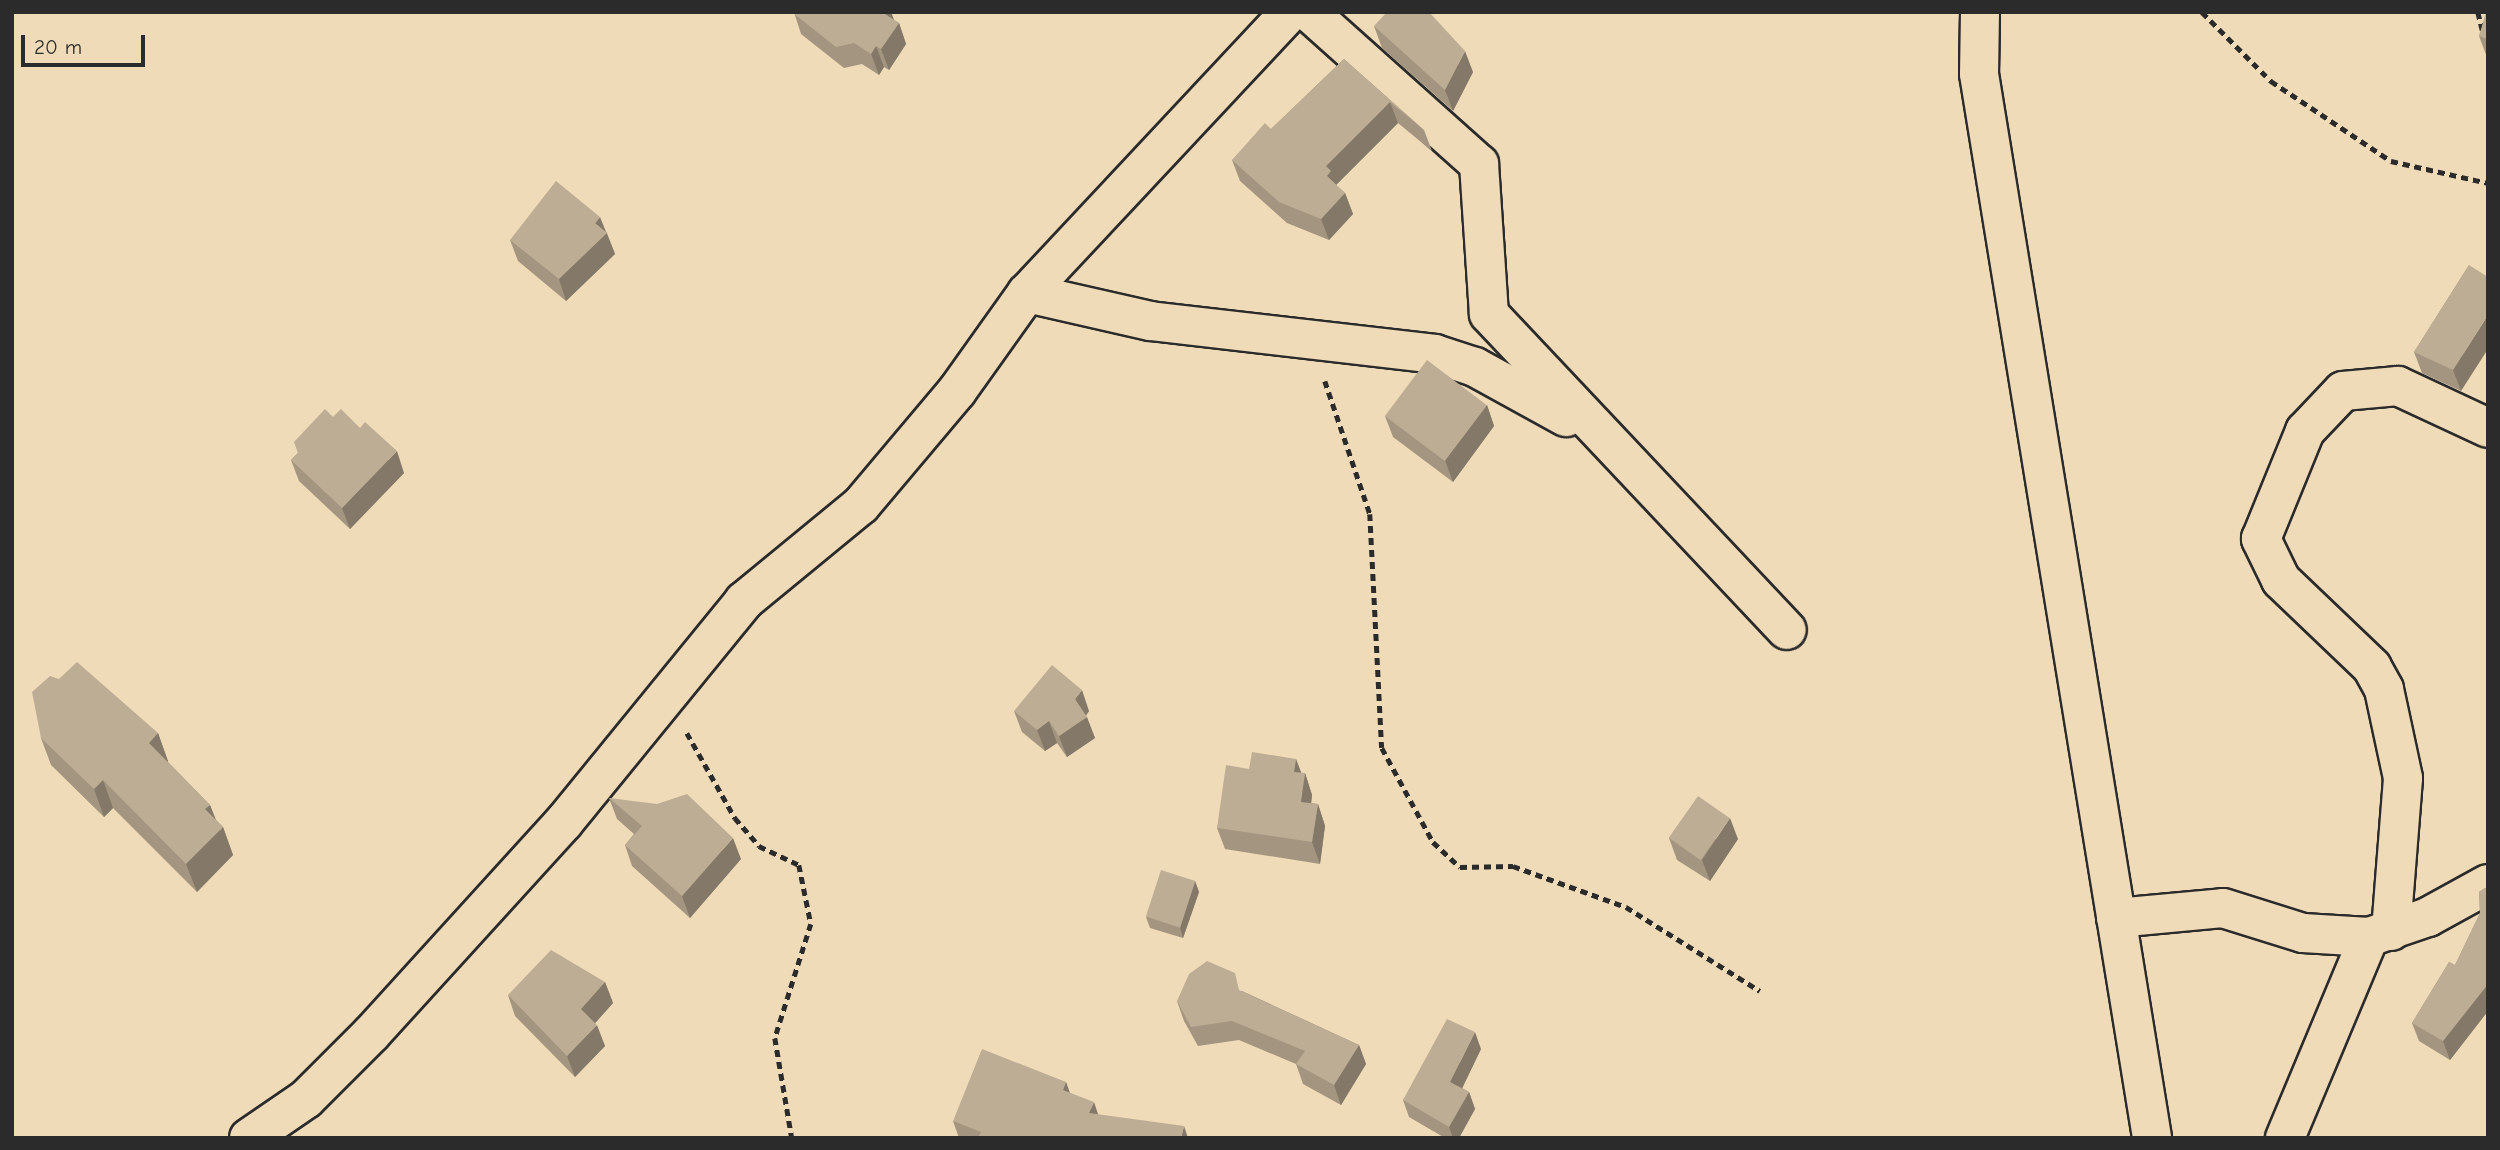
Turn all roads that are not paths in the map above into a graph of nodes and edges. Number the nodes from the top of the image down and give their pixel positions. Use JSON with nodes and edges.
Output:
{"nodes":[{"id":1,"x":1290,"y":12,"type":"edge"},
{"id":2,"x":1309,"y":12,"type":"edge"},
{"id":3,"x":1980,"y":12,"type":"edge"},
{"id":4,"x":1027,"y":293,"type":"junction"},
{"id":5,"x":2488,"y":428,"type":"edge"},
{"id":6,"x":1608,"y":446,"type":"junction"},
{"id":7,"x":1787,"y":631,"type":"dead end"},
{"id":8,"x":2488,"y":884,"type":"edge"},
{"id":9,"x":2116,"y":918,"type":"junction"},
{"id":10,"x":2380,"y":934,"type":"junction"},
{"id":11,"x":249,"y":1138,"type":"edge"},
{"id":12,"x":2152,"y":1138,"type":"edge"},
{"id":13,"x":2285,"y":1138,"type":"edge"}],
"edges":[{"from":1,"to":4,"type":"street"},
{"from":2,"to":6,"type":"street"},
{"from":3,"to":9,"type":"street"},
{"from":4,"to":6,"type":"street"},
{"from":4,"to":11,"type":"street"},
{"from":5,"to":10,"type":"street"},
{"from":6,"to":7,"type":"street"},
{"from":8,"to":10,"type":"street"},
{"from":9,"to":10,"type":"street"},
{"from":9,"to":12,"type":"street"},
{"from":10,"to":13,"type":"street"}]}
